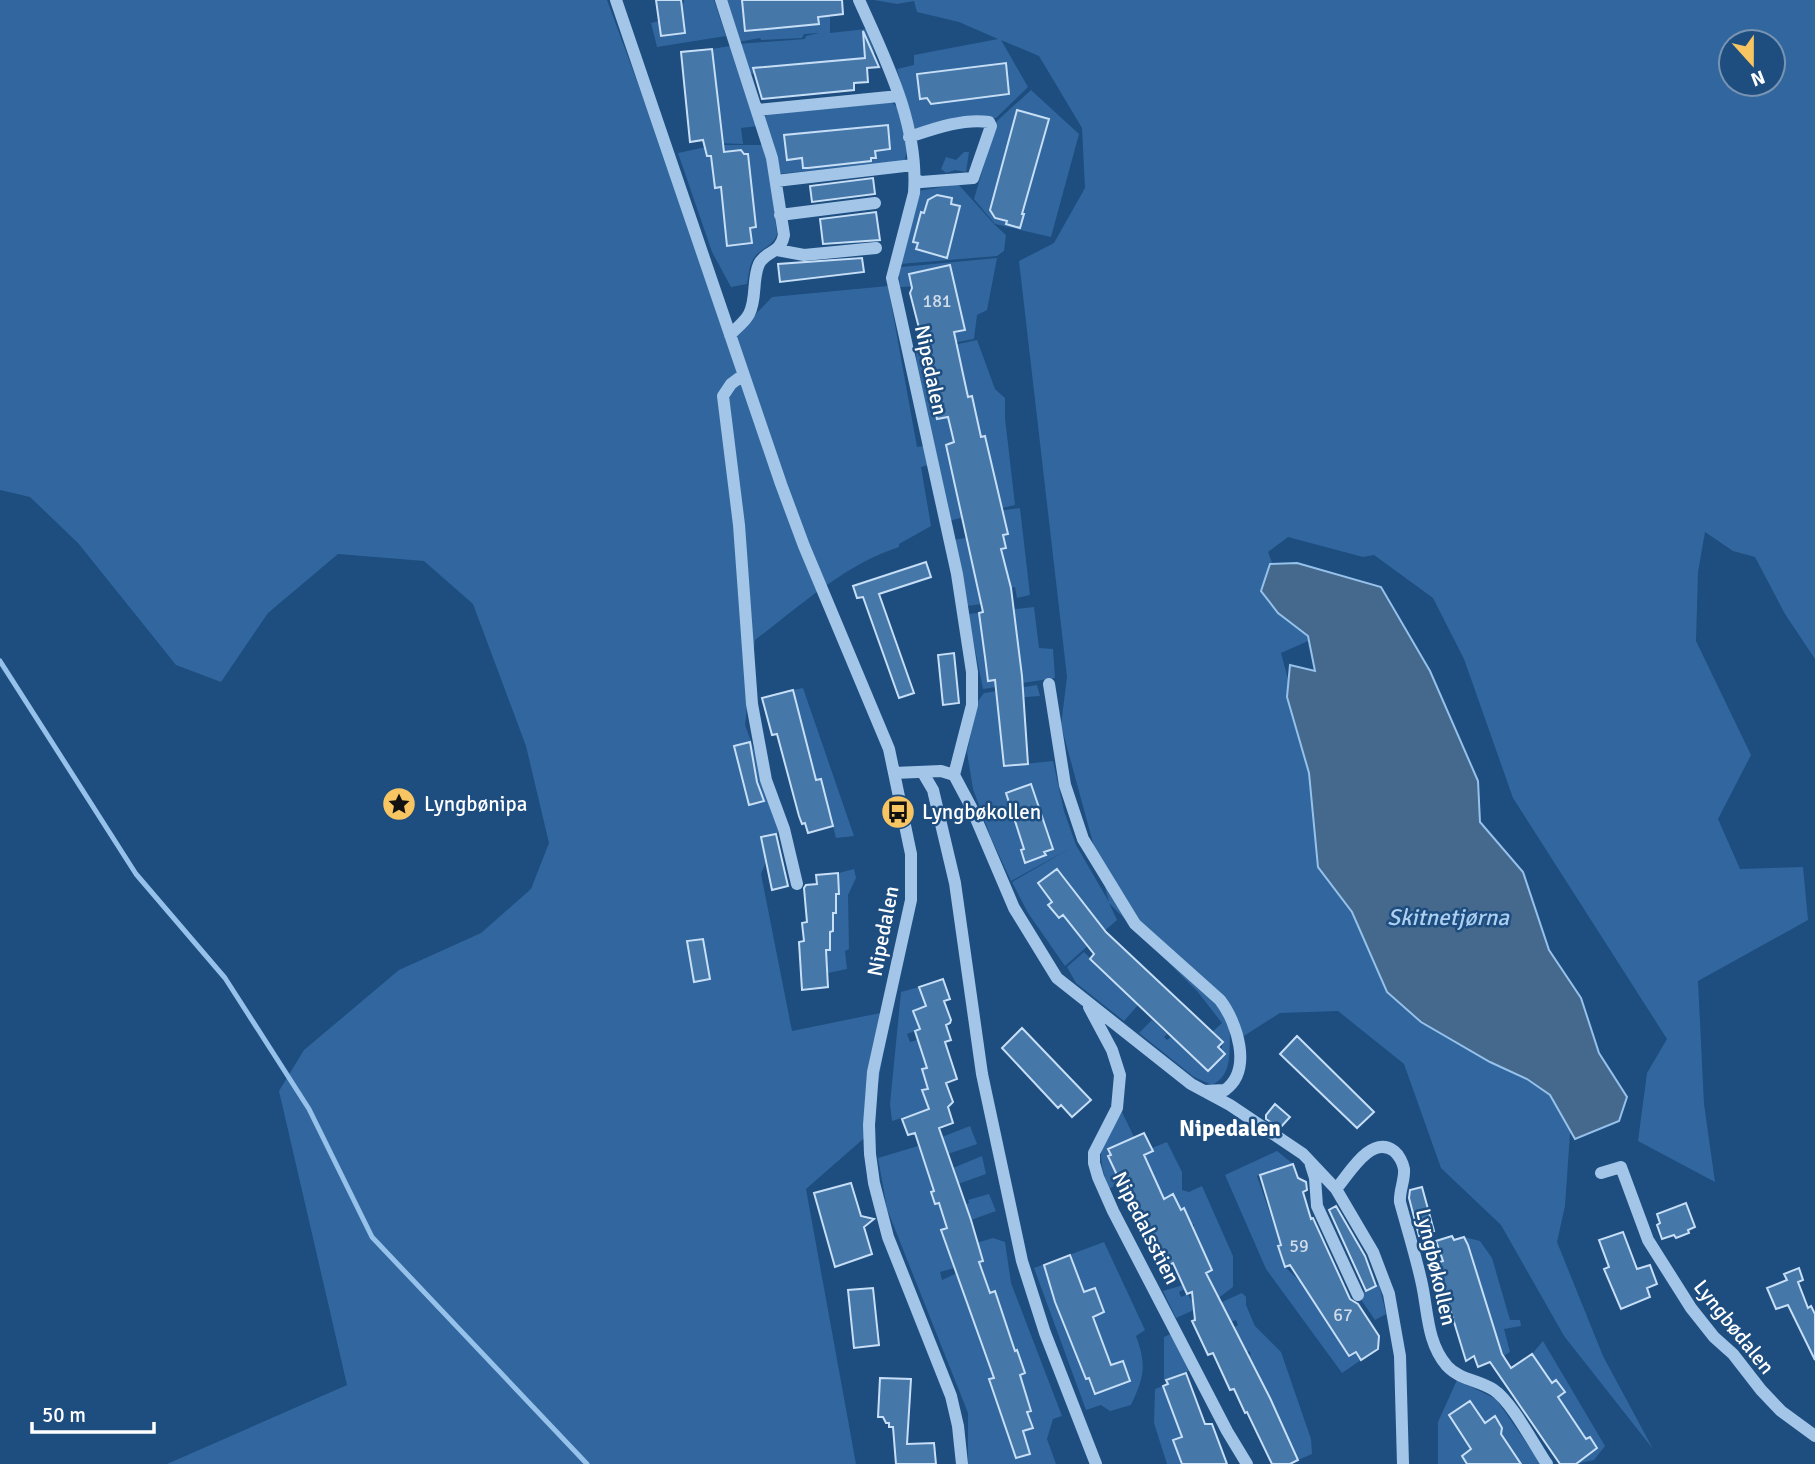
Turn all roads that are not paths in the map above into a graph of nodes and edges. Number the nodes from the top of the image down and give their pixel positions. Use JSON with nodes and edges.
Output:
{"nodes":[{"id":1,"x":616,"y":0,"type":"edge"},
{"id":2,"x":721,"y":0,"type":"edge"},
{"id":3,"x":859,"y":0,"type":"edge"},
{"id":4,"x":899,"y":96,"type":"junction"},
{"id":5,"x":757,"y":110,"type":"junction"},
{"id":6,"x":909,"y":137,"type":"junction"},
{"id":7,"x":914,"y":165,"type":"junction"},
{"id":8,"x":915,"y":179,"type":"junction"},
{"id":9,"x":776,"y":181,"type":"junction"},
{"id":10,"x":875,"y":203,"type":"dead end"},
{"id":11,"x":780,"y":215,"type":"junction"},
{"id":12,"x":876,"y":248,"type":"dead end"},
{"id":13,"x":777,"y":250,"type":"junction"},
{"id":14,"x":730,"y":335,"type":"junction"},
{"id":15,"x":743,"y":375,"type":"junction"},
{"id":16,"x":1049,"y":684,"type":"dead end"},
{"id":17,"x":894,"y":773,"type":"junction"},
{"id":18,"x":923,"y":773,"type":"junction"},
{"id":19,"x":954,"y":775,"type":"junction"},
{"id":20,"x":797,"y":884,"type":"dead end"},
{"id":21,"x":1087,"y":1003,"type":"junction"},
{"id":22,"x":1203,"y":1091,"type":"junction"},
{"id":23,"x":1308,"y":1159,"type":"junction"},
{"id":24,"x":1601,"y":1173,"type":"dead end"},
{"id":25,"x":1336,"y":1189,"type":"junction"},
{"id":26,"x":1358,"y":1295,"type":"dead end"},
{"id":27,"x":1815,"y":1436,"type":"edge"},
{"id":28,"x":962,"y":1464,"type":"edge"},
{"id":29,"x":1096,"y":1464,"type":"edge"},
{"id":30,"x":1247,"y":1464,"type":"edge"},
{"id":31,"x":1403,"y":1464,"type":"edge"},
{"id":32,"x":1547,"y":1464,"type":"edge"}],
"edges":[{"from":1,"to":14,"type":"street","name":"Nipedalen"},
{"from":2,"to":5,"type":"street"},
{"from":3,"to":4,"type":"street","name":"Nipedalen"},
{"from":4,"to":5,"type":"street"},
{"from":4,"to":6,"type":"street","name":"Nipedalen"},
{"from":5,"to":9,"type":"street"},
{"from":6,"to":7,"type":"street","name":"Nipedalen"},
{"from":6,"to":8,"type":"street"},
{"from":7,"to":8,"type":"street","name":"Nipedalen"},
{"from":7,"to":9,"type":"street"},
{"from":8,"to":19,"type":"street","name":"Nipedalen"},
{"from":9,"to":11,"type":"street"},
{"from":10,"to":11,"type":"street"},
{"from":11,"to":13,"type":"street"},
{"from":12,"to":13,"type":"street"},
{"from":13,"to":14,"type":"street"},
{"from":14,"to":15,"type":"street","name":"Nipedalen"},
{"from":15,"to":17,"type":"street","name":"Nipedalen"},
{"from":15,"to":20,"type":"street"},
{"from":16,"to":22,"type":"street"},
{"from":17,"to":18,"type":"street"},
{"from":17,"to":28,"type":"street","name":"Nipedalen"},
{"from":18,"to":19,"type":"street"},
{"from":18,"to":29,"type":"street"},
{"from":19,"to":21,"type":"street"},
{"from":21,"to":22,"type":"street"},
{"from":21,"to":30,"type":"street","name":"Nipedalsstien"},
{"from":22,"to":23,"type":"street"},
{"from":23,"to":25,"type":"street"},
{"from":23,"to":26,"type":"street"},
{"from":24,"to":27,"type":"street","name":"Lyngbødalen"},
{"from":25,"to":31,"type":"street"},
{"from":25,"to":32,"type":"street","name":"Lyngbøkollen"}]}
